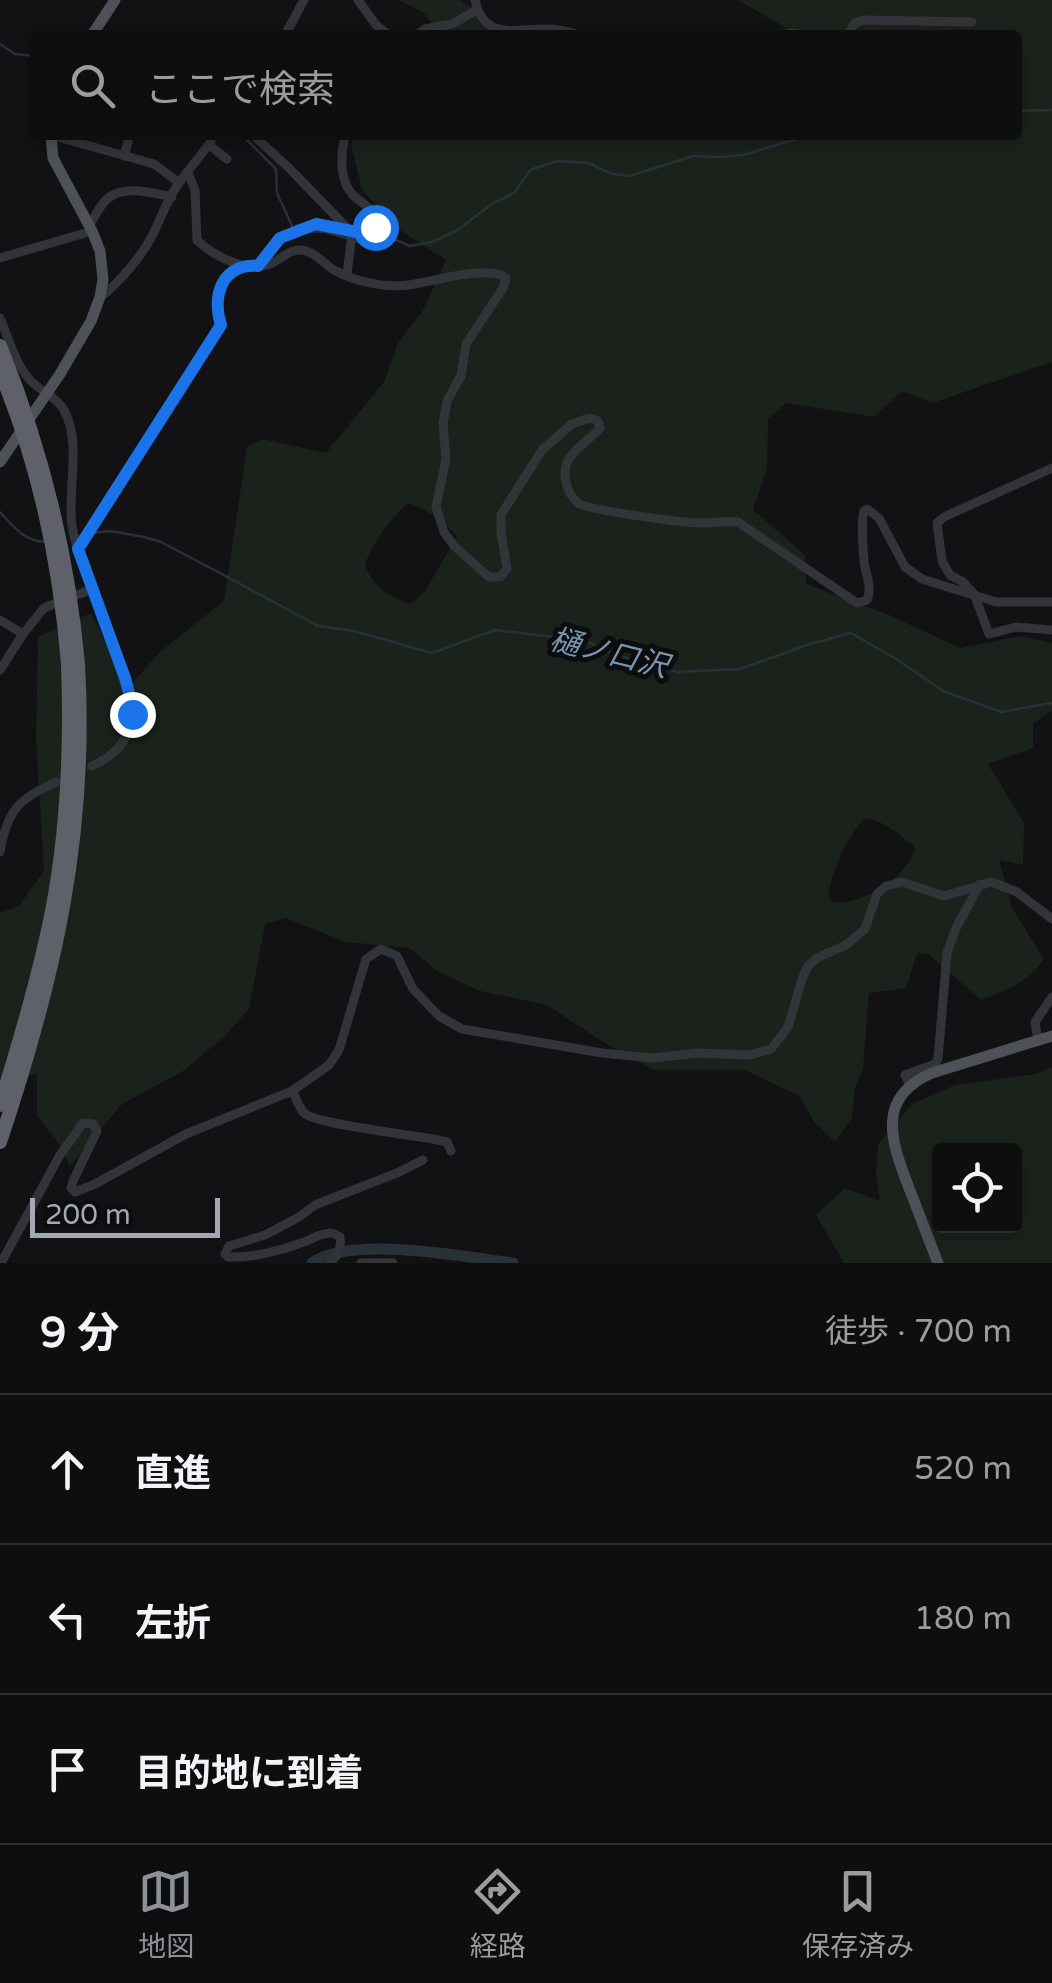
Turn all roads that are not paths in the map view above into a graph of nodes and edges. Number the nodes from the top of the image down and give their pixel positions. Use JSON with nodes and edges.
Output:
{"nodes":[{"id":1,"x":116,"y":0,"type":"edge"},
{"id":2,"x":304,"y":0,"type":"edge"},
{"id":3,"x":358,"y":0,"type":"edge"},
{"id":4,"x":474,"y":3,"type":"edge"},
{"id":5,"x":972,"y":22,"type":"dead end"},
{"id":6,"x":95,"y":30,"type":"edge"},
{"id":7,"x":289,"y":30,"type":"edge"},
{"id":8,"x":382,"y":30,"type":"edge"},
{"id":9,"x":424,"y":30,"type":"edge"},
{"id":10,"x":498,"y":30,"type":"edge"},
{"id":11,"x":522,"y":30,"type":"edge"},
{"id":12,"x":561,"y":30,"type":"edge"},
{"id":13,"x":850,"y":30,"type":"edge"},
{"id":14,"x":54,"y":140,"type":"edge"},
{"id":15,"x":68,"y":140,"type":"edge"},
{"id":16,"x":129,"y":140,"type":"edge"},
{"id":17,"x":213,"y":140,"type":"edge"},
{"id":18,"x":258,"y":140,"type":"edge"},
{"id":19,"x":344,"y":140,"type":"edge"},
{"id":20,"x":209,"y":146,"type":"junction"},
{"id":21,"x":124,"y":156,"type":"junction"},
{"id":22,"x":227,"y":158,"type":"dead end"},
{"id":23,"x":188,"y":173,"type":"junction"},
{"id":24,"x":178,"y":182,"type":"junction"},
{"id":25,"x":172,"y":197,"type":"junction"},
{"id":26,"x":90,"y":229,"type":"junction"},
{"id":27,"x":352,"y":233,"type":"junction"},
{"id":28,"x":0,"y":258,"type":"edge"},
{"id":29,"x":252,"y":266,"type":"junction"},
{"id":30,"x":346,"y":275,"type":"junction"},
{"id":31,"x":100,"y":296,"type":"junction"},
{"id":32,"x":0,"y":318,"type":"edge"},
{"id":33,"x":0,"y":346,"type":"edge"},
{"id":34,"x":0,"y":372,"type":"edge"},
{"id":35,"x":46,"y":396,"type":"junction"},
{"id":36,"x":0,"y":462,"type":"edge"},
{"id":37,"x":1052,"y":468,"type":"edge"},
{"id":38,"x":78,"y":549,"type":"junction"},
{"id":39,"x":92,"y":589,"type":"junction"},
{"id":40,"x":974,"y":594,"type":"junction"},
{"id":41,"x":1052,"y":602,"type":"edge"},
{"id":42,"x":0,"y":620,"type":"edge"},
{"id":43,"x":1052,"y":630,"type":"edge"},
{"id":44,"x":23,"y":634,"type":"junction"},
{"id":45,"x":73,"y":664,"type":"junction"},
{"id":46,"x":0,"y":670,"type":"edge"},
{"id":47,"x":92,"y":766,"type":"dead end"},
{"id":48,"x":56,"y":782,"type":"dead end"},
{"id":49,"x":0,"y":852,"type":"edge"},
{"id":50,"x":980,"y":884,"type":"junction"},
{"id":51,"x":1051,"y":916,"type":"edge"},
{"id":52,"x":1052,"y":997,"type":"edge"},
{"id":53,"x":1052,"y":1036,"type":"edge"},
{"id":54,"x":1038,"y":1040,"type":"junction"},
{"id":55,"x":910,"y":1086,"type":"junction"},
{"id":56,"x":292,"y":1091,"type":"junction"},
{"id":57,"x":0,"y":1105,"type":"edge"},
{"id":58,"x":0,"y":1142,"type":"edge"},
{"id":59,"x":451,"y":1151,"type":"dead end"},
{"id":60,"x":423,"y":1160,"type":"dead end"},
{"id":61,"x":335,"y":1256,"type":"edge"},
{"id":62,"x":1,"y":1263,"type":"edge"},
{"id":63,"x":361,"y":1263,"type":"edge"},
{"id":64,"x":393,"y":1263,"type":"edge"},
{"id":65,"x":938,"y":1263,"type":"edge"}],
"edges":[{"from":1,"to":6,"type":"main road"},
{"from":2,"to":7,"type":"street"},
{"from":3,"to":8,"type":"street"},
{"from":4,"to":9,"type":"street"},
{"from":4,"to":10,"type":"street"},
{"from":5,"to":13,"type":"street"},
{"from":11,"to":12,"type":"street"},
{"from":14,"to":26,"type":"main road"},
{"from":15,"to":21,"type":"street"},
{"from":16,"to":21,"type":"street"},
{"from":17,"to":20,"type":"street"},
{"from":18,"to":27,"type":"street"},
{"from":19,"to":27,"type":"street"},
{"from":20,"to":22,"type":"street"},
{"from":20,"to":23,"type":"street"},
{"from":21,"to":24,"type":"street"},
{"from":23,"to":24,"type":"street"},
{"from":23,"to":29,"type":"street"},
{"from":24,"to":25,"type":"street"},
{"from":25,"to":26,"type":"street"},
{"from":25,"to":31,"type":"street"},
{"from":26,"to":28,"type":"street"},
{"from":26,"to":31,"type":"main road"},
{"from":27,"to":29,"type":"street"},
{"from":27,"to":30,"type":"street"},
{"from":29,"to":30,"type":"street"},
{"from":29,"to":38,"type":"street"},
{"from":30,"to":40,"type":"street"},
{"from":31,"to":35,"type":"main road"},
{"from":32,"to":35,"type":"street"},
{"from":33,"to":45,"type":"highway","bridge":true},
{"from":34,"to":45,"type":"highway","bridge":true},
{"from":35,"to":36,"type":"main road"},
{"from":35,"to":38,"type":"street"},
{"from":37,"to":40,"type":"street"},
{"from":38,"to":39,"type":"street"},
{"from":39,"to":44,"type":"street"},
{"from":39,"to":47,"type":"street"},
{"from":40,"to":41,"type":"street"},
{"from":40,"to":43,"type":"street"},
{"from":42,"to":44,"type":"street"},
{"from":44,"to":46,"type":"street"},
{"from":45,"to":57,"type":"highway"},
{"from":45,"to":58,"type":"highway"},
{"from":48,"to":49,"type":"street"},
{"from":50,"to":51,"type":"street"},
{"from":50,"to":55,"type":"street"},
{"from":50,"to":56,"type":"street"},
{"from":52,"to":54,"type":"street"},
{"from":53,"to":54,"type":"main road"},
{"from":54,"to":55,"type":"main road"},
{"from":55,"to":65,"type":"main road"},
{"from":56,"to":59,"type":"street"},
{"from":56,"to":62,"type":"street"},
{"from":60,"to":61,"type":"street"},
{"from":63,"to":64,"type":"street"}]}
